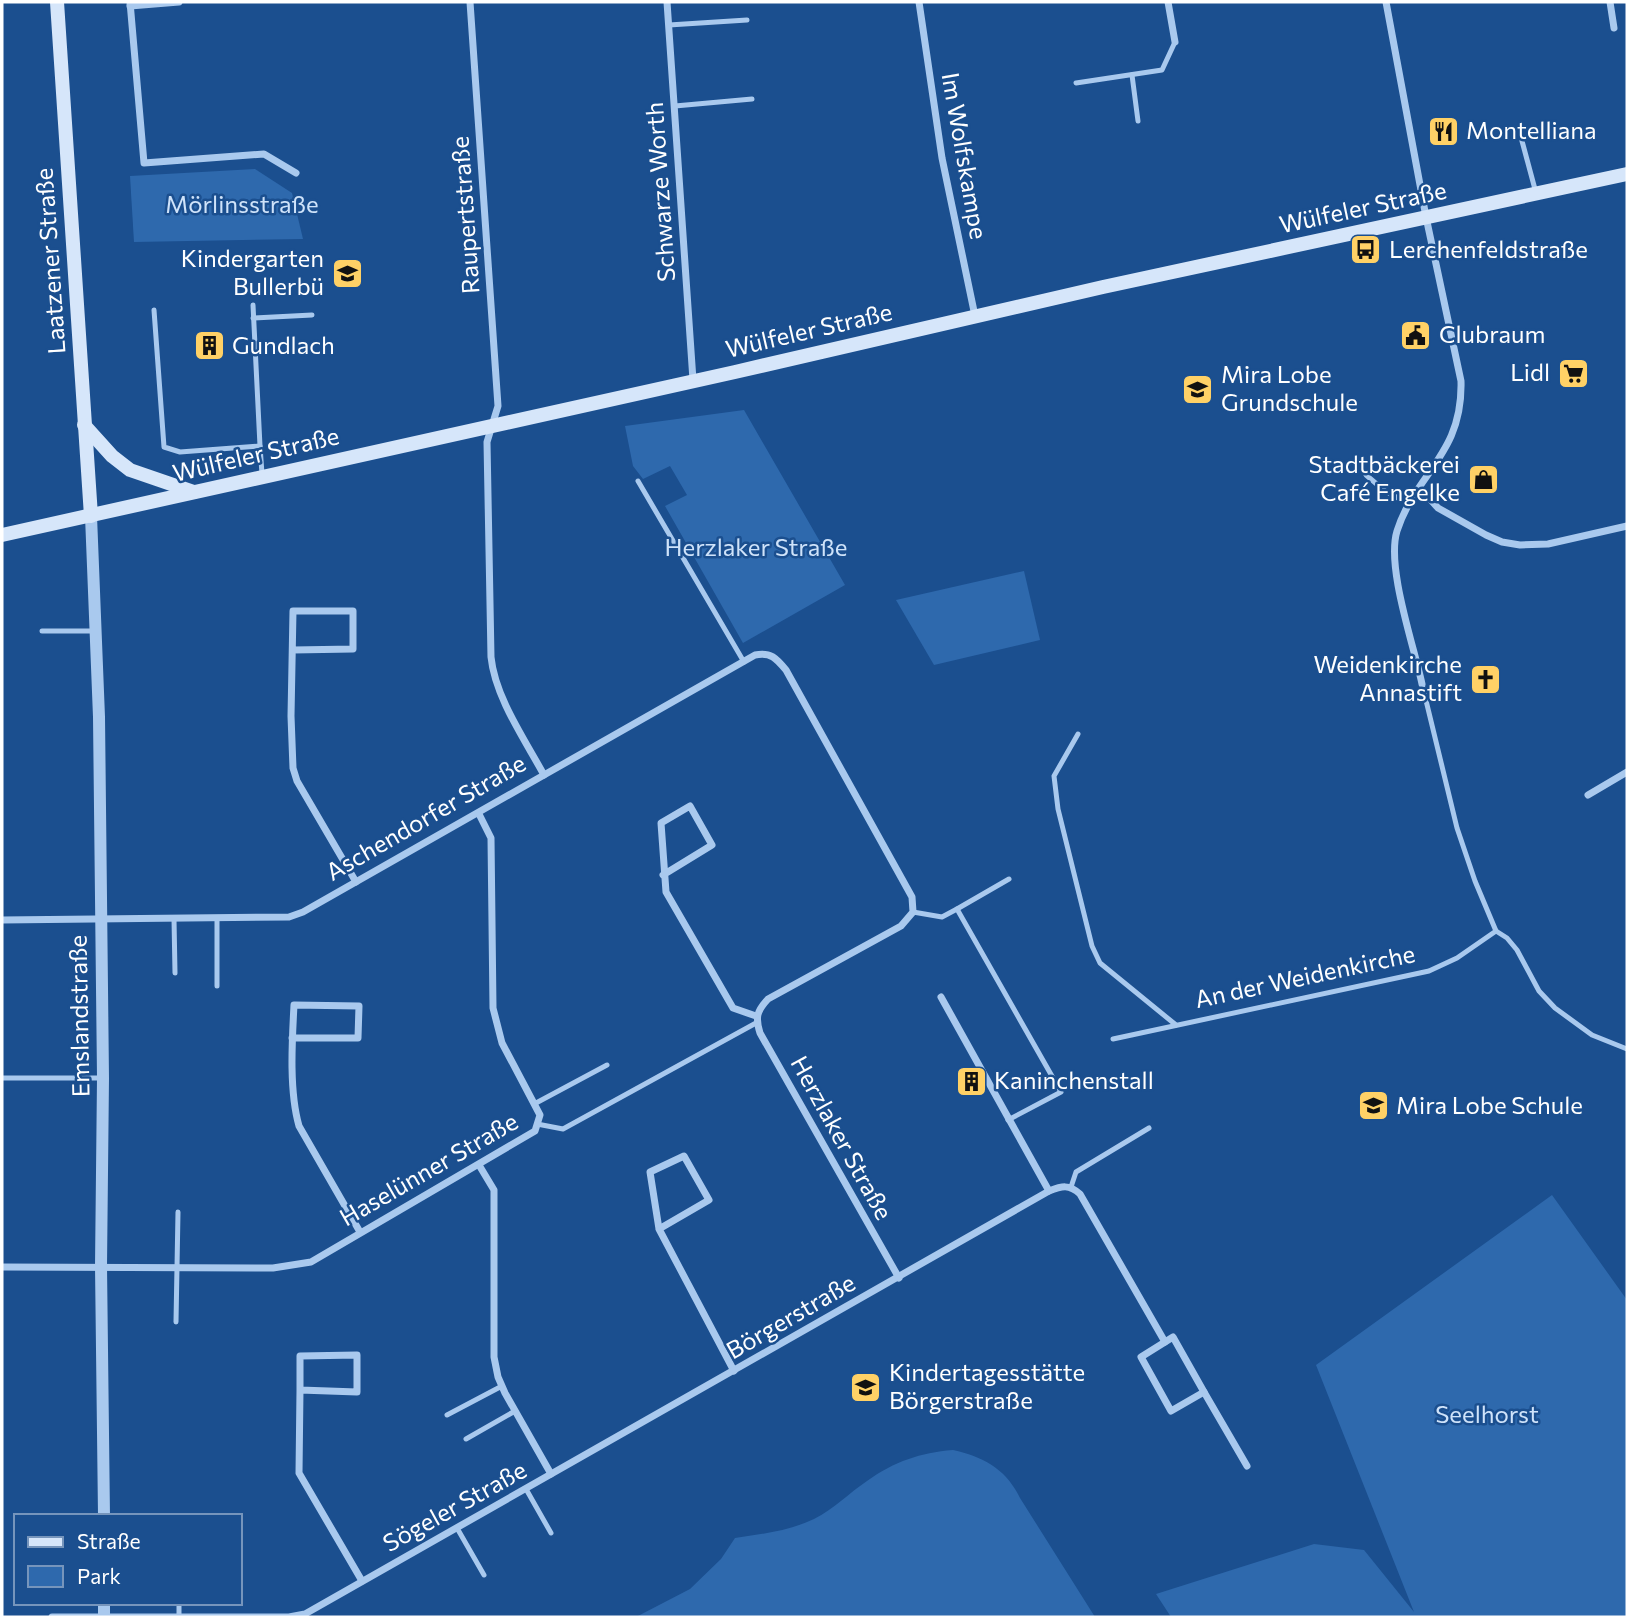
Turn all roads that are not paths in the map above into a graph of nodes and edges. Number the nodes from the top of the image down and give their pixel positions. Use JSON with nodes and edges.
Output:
{"nodes":[{"id":1,"x":57,"y":2,"type":"edge"},
{"id":2,"x":179,"y":2,"type":"edge"},
{"id":3,"x":470,"y":2,"type":"edge"},
{"id":4,"x":667,"y":2,"type":"edge"},
{"id":5,"x":919,"y":2,"type":"edge"},
{"id":6,"x":1168,"y":2,"type":"edge"},
{"id":7,"x":1386,"y":2,"type":"edge"},
{"id":8,"x":1610,"y":2,"type":"edge"},
{"id":9,"x":130,"y":4,"type":"edge"},
{"id":10,"x":747,"y":20,"type":"dead end"},
{"id":11,"x":669,"y":26,"type":"junction"},
{"id":12,"x":1614,"y":28,"type":"dead end"},
{"id":13,"x":1175,"y":42,"type":"joint"},
{"id":14,"x":1132,"y":75,"type":"junction"},
{"id":15,"x":1076,"y":83,"type":"dead end"},
{"id":16,"x":752,"y":99,"type":"dead end"},
{"id":17,"x":675,"y":106,"type":"junction"},
{"id":18,"x":1138,"y":121,"type":"dead end"},
{"id":19,"x":1522,"y":141,"type":"dead end"},
{"id":20,"x":296,"y":173,"type":"dead end"},
{"id":21,"x":1627,"y":174,"type":"edge"},
{"id":22,"x":1536,"y":194,"type":"junction"},
{"id":23,"x":1426,"y":217,"type":"junction"},
{"id":24,"x":253,"y":305,"type":"dead end"},
{"id":25,"x":154,"y":310,"type":"dead end"},
{"id":26,"x":312,"y":315,"type":"dead end"},
{"id":27,"x":975,"y":317,"type":"junction"},
{"id":28,"x":253,"y":318,"type":"junction"},
{"id":29,"x":692,"y":380,"type":"junction"},
{"id":30,"x":85,"y":425,"type":"junction"},
{"id":31,"x":492,"y":425,"type":"junction"},
{"id":32,"x":261,"y":446,"type":"junction"},
{"id":33,"x":1366,"y":475,"type":"dead end"},
{"id":34,"x":262,"y":477,"type":"junction"},
{"id":35,"x":638,"y":481,"type":"dead end"},
{"id":36,"x":1420,"y":488,"type":"junction"},
{"id":37,"x":196,"y":493,"type":"junction"},
{"id":38,"x":1409,"y":504,"type":"junction"},
{"id":39,"x":91,"y":516,"type":"junction"},
{"id":40,"x":1627,"y":526,"type":"edge"},
{"id":41,"x":2,"y":535,"type":"edge"},
{"id":42,"x":42,"y":631,"type":"dead end"},
{"id":43,"x":96,"y":631,"type":"junction"},
{"id":44,"x":293,"y":650,"type":"junction"},
{"id":45,"x":744,"y":662,"type":"junction"},
{"id":46,"x":1422,"y":684,"type":"joint"},
{"id":47,"x":1078,"y":734,"type":"dead end"},
{"id":48,"x":1627,"y":772,"type":"edge"},
{"id":49,"x":544,"y":775,"type":"junction"},
{"id":50,"x":1588,"y":795,"type":"dead end"},
{"id":51,"x":479,"y":814,"type":"junction"},
{"id":52,"x":663,"y":875,"type":"junction"},
{"id":53,"x":1009,"y":879,"type":"dead end"},
{"id":54,"x":356,"y":882,"type":"junction"},
{"id":55,"x":957,"y":909,"type":"junction"},
{"id":56,"x":913,"y":912,"type":"junction"},
{"id":57,"x":217,"y":918,"type":"junction"},
{"id":58,"x":99,"y":919,"type":"junction"},
{"id":59,"x":174,"y":919,"type":"junction"},
{"id":60,"x":2,"y":920,"type":"edge"},
{"id":61,"x":1496,"y":931,"type":"junction"},
{"id":62,"x":175,"y":973,"type":"dead end"},
{"id":63,"x":217,"y":986,"type":"dead end"},
{"id":64,"x":942,"y":997,"type":"dead end"},
{"id":65,"x":756,"y":1019,"type":"junction"},
{"id":66,"x":1176,"y":1025,"type":"junction"},
{"id":67,"x":292,"y":1038,"type":"junction"},
{"id":68,"x":1113,"y":1039,"type":"dead end"},
{"id":69,"x":1627,"y":1049,"type":"edge"},
{"id":70,"x":607,"y":1065,"type":"dead end"},
{"id":71,"x":2,"y":1078,"type":"edge"},
{"id":72,"x":103,"y":1078,"type":"junction"},
{"id":73,"x":536,"y":1103,"type":"junction"},
{"id":74,"x":1008,"y":1120,"type":"junction"},
{"id":75,"x":537,"y":1125,"type":"junction"},
{"id":76,"x":1149,"y":1128,"type":"dead end"},
{"id":77,"x":479,"y":1165,"type":"junction"},
{"id":78,"x":1071,"y":1186,"type":"junction"},
{"id":79,"x":1049,"y":1191,"type":"junction"},
{"id":80,"x":178,"y":1212,"type":"dead end"},
{"id":81,"x":659,"y":1229,"type":"junction"},
{"id":82,"x":360,"y":1232,"type":"junction"},
{"id":83,"x":101,"y":1266,"type":"junction"},
{"id":84,"x":2,"y":1267,"type":"edge"},
{"id":85,"x":177,"y":1267,"type":"junction"},
{"id":86,"x":899,"y":1278,"type":"junction"},
{"id":87,"x":176,"y":1322,"type":"dead end"},
{"id":88,"x":1166,"y":1342,"type":"junction"},
{"id":89,"x":734,"y":1371,"type":"junction"},
{"id":90,"x":502,"y":1386,"type":"junction"},
{"id":91,"x":300,"y":1391,"type":"junction"},
{"id":92,"x":1204,"y":1392,"type":"junction"},
{"id":93,"x":515,"y":1411,"type":"junction"},
{"id":94,"x":447,"y":1415,"type":"dead end"},
{"id":95,"x":466,"y":1439,"type":"dead end"},
{"id":96,"x":1247,"y":1466,"type":"dead end"},
{"id":97,"x":551,"y":1474,"type":"junction"},
{"id":98,"x":526,"y":1489,"type":"junction"},
{"id":99,"x":104,"y":1514,"type":"edge"},
{"id":100,"x":457,"y":1528,"type":"junction"},
{"id":101,"x":551,"y":1533,"type":"dead end"},
{"id":102,"x":484,"y":1575,"type":"dead end"},
{"id":103,"x":362,"y":1581,"type":"junction"},
{"id":104,"x":104,"y":1612,"type":"edge"},
{"id":105,"x":52,"y":1617,"type":"edge"},
{"id":106,"x":184,"y":1617,"type":"edge"}],
"edges":[{"from":1,"to":30,"type":"main road","name":"Laatzener Straße"},
{"from":2,"to":9,"type":"street"},
{"from":3,"to":31,"type":"street","name":"Raupertstraße"},
{"from":4,"to":11,"type":"street","name":"Schwarze Worth"},
{"from":5,"to":27,"type":"street","name":"Im Wolfskampe"},
{"from":6,"to":13,"type":"street"},
{"from":7,"to":23,"type":"street"},
{"from":8,"to":12,"type":"street"},
{"from":9,"to":20,"type":"street"},
{"from":10,"to":11,"type":"lane"},
{"from":11,"to":17,"type":"street","name":"Schwarze Worth"},
{"from":13,"to":14,"type":"lane"},
{"from":14,"to":15,"type":"lane"},
{"from":14,"to":18,"type":"lane"},
{"from":16,"to":17,"type":"lane"},
{"from":17,"to":29,"type":"street","name":"Schwarze Worth"},
{"from":19,"to":22,"type":"lane"},
{"from":21,"to":22,"type":"main road","name":"Wülfeler Straße"},
{"from":22,"to":23,"type":"main road","name":"Wülfeler Straße"},
{"from":23,"to":27,"type":"main road","name":"Wülfeler Straße"},
{"from":23,"to":36,"type":"street"},
{"from":24,"to":28,"type":"lane"},
{"from":25,"to":32,"type":"lane"},
{"from":26,"to":28,"type":"lane"},
{"from":27,"to":29,"type":"main road","name":"Wülfeler Straße"},
{"from":28,"to":32,"type":"lane"},
{"from":29,"to":31,"type":"main road","name":"Wülfeler Straße"},
{"from":30,"to":37,"type":"main road"},
{"from":30,"to":39,"type":"main road","name":"Laatzener Straße"},
{"from":31,"to":34,"type":"main road","name":"Wülfeler Straße"},
{"from":31,"to":49,"type":"street","name":"Aschendorfer Straße"},
{"from":32,"to":34,"type":"lane"},
{"from":33,"to":38,"type":"lane"},
{"from":34,"to":37,"type":"main road","name":"Wülfeler Straße"},
{"from":35,"to":45,"type":"lane"},
{"from":36,"to":38,"type":"street"},
{"from":36,"to":40,"type":"street"},
{"from":37,"to":39,"type":"main road","name":"Wülfeler Straße"},
{"from":38,"to":46,"type":"street"},
{"from":39,"to":41,"type":"main road","name":"Wülfeler Straße"},
{"from":39,"to":43,"type":"street","name":"Emslandstraße"},
{"from":42,"to":43,"type":"lane"},
{"from":43,"to":58,"type":"street","name":"Emslandstraße"},
{"from":44,"to":44,"type":"street"},
{"from":44,"to":54,"type":"street"},
{"from":45,"to":49,"type":"street"},
{"from":45,"to":56,"type":"street"},
{"from":46,"to":61,"type":"lane"},
{"from":47,"to":66,"type":"lane"},
{"from":48,"to":50,"type":"street"},
{"from":49,"to":51,"type":"street","name":"Aschendorfer Straße"},
{"from":51,"to":54,"type":"street","name":"Aschendorfer Straße"},
{"from":51,"to":73,"type":"street","name":"Haselünner Straße"},
{"from":52,"to":52,"type":"street"},
{"from":52,"to":65,"type":"street"},
{"from":53,"to":55,"type":"lane"},
{"from":54,"to":57,"type":"street","name":"Aschendorfer Straße"},
{"from":55,"to":56,"type":"lane"},
{"from":55,"to":74,"type":"lane"},
{"from":56,"to":65,"type":"street"},
{"from":57,"to":59,"type":"street","name":"Aschendorfer Straße"},
{"from":57,"to":63,"type":"lane"},
{"from":58,"to":59,"type":"street","name":"Aschendorfer Straße"},
{"from":58,"to":60,"type":"street","name":"Aschendorfer Straße"},
{"from":58,"to":72,"type":"street","name":"Emslandstraße"},
{"from":59,"to":62,"type":"lane"},
{"from":61,"to":66,"type":"lane","name":"An der Weidenkirche"},
{"from":61,"to":69,"type":"lane"},
{"from":64,"to":74,"type":"street"},
{"from":65,"to":75,"type":"lane"},
{"from":65,"to":86,"type":"street","name":"Herzlaker Straße"},
{"from":66,"to":68,"type":"lane","name":"An der Weidenkirche"},
{"from":67,"to":67,"type":"street"},
{"from":67,"to":82,"type":"street"},
{"from":70,"to":73,"type":"lane"},
{"from":71,"to":72,"type":"lane"},
{"from":72,"to":83,"type":"street","name":"Emslandstraße"},
{"from":73,"to":75,"type":"street","name":"Haselünner Straße"},
{"from":74,"to":79,"type":"street"},
{"from":75,"to":77,"type":"street","name":"Haselünner Straße"},
{"from":76,"to":78,"type":"lane"},
{"from":77,"to":82,"type":"street","name":"Haselünner Straße"},
{"from":77,"to":90,"type":"street","name":"Sögeler Straße"},
{"from":78,"to":79,"type":"street","name":"Börgerstraße"},
{"from":78,"to":88,"type":"street"},
{"from":79,"to":86,"type":"street","name":"Börgerstraße"},
{"from":80,"to":85,"type":"lane"},
{"from":81,"to":81,"type":"street"},
{"from":81,"to":89,"type":"street"},
{"from":82,"to":85,"type":"street","name":"Haselünner Straße"},
{"from":83,"to":84,"type":"street","name":"Haselünner Straße"},
{"from":83,"to":85,"type":"street","name":"Haselünner Straße"},
{"from":83,"to":99,"type":"street","name":"Emslandstraße"},
{"from":85,"to":87,"type":"lane"},
{"from":86,"to":89,"type":"street","name":"Börgerstraße"},
{"from":88,"to":92,"type":"street"},
{"from":88,"to":92,"type":"street"},
{"from":89,"to":97,"type":"street","name":"Börgerstraße"},
{"from":90,"to":93,"type":"street","name":"Sögeler Straße"},
{"from":90,"to":94,"type":"lane"},
{"from":91,"to":91,"type":"street"},
{"from":91,"to":103,"type":"street"},
{"from":92,"to":96,"type":"street"},
{"from":93,"to":95,"type":"lane"},
{"from":93,"to":97,"type":"street","name":"Sögeler Straße"},
{"from":97,"to":98,"type":"street","name":"Sögeler Straße"},
{"from":98,"to":100,"type":"street","name":"Sögeler Straße"},
{"from":98,"to":101,"type":"lane"},
{"from":100,"to":102,"type":"lane"},
{"from":100,"to":103,"type":"street","name":"Sögeler Straße"},
{"from":103,"to":106,"type":"street","name":"Sögeler Straße"},
{"from":104,"to":105,"type":"street","name":"Sögeler Straße"},
{"from":104,"to":106,"type":"street","name":"Sögeler Straße"}]}
